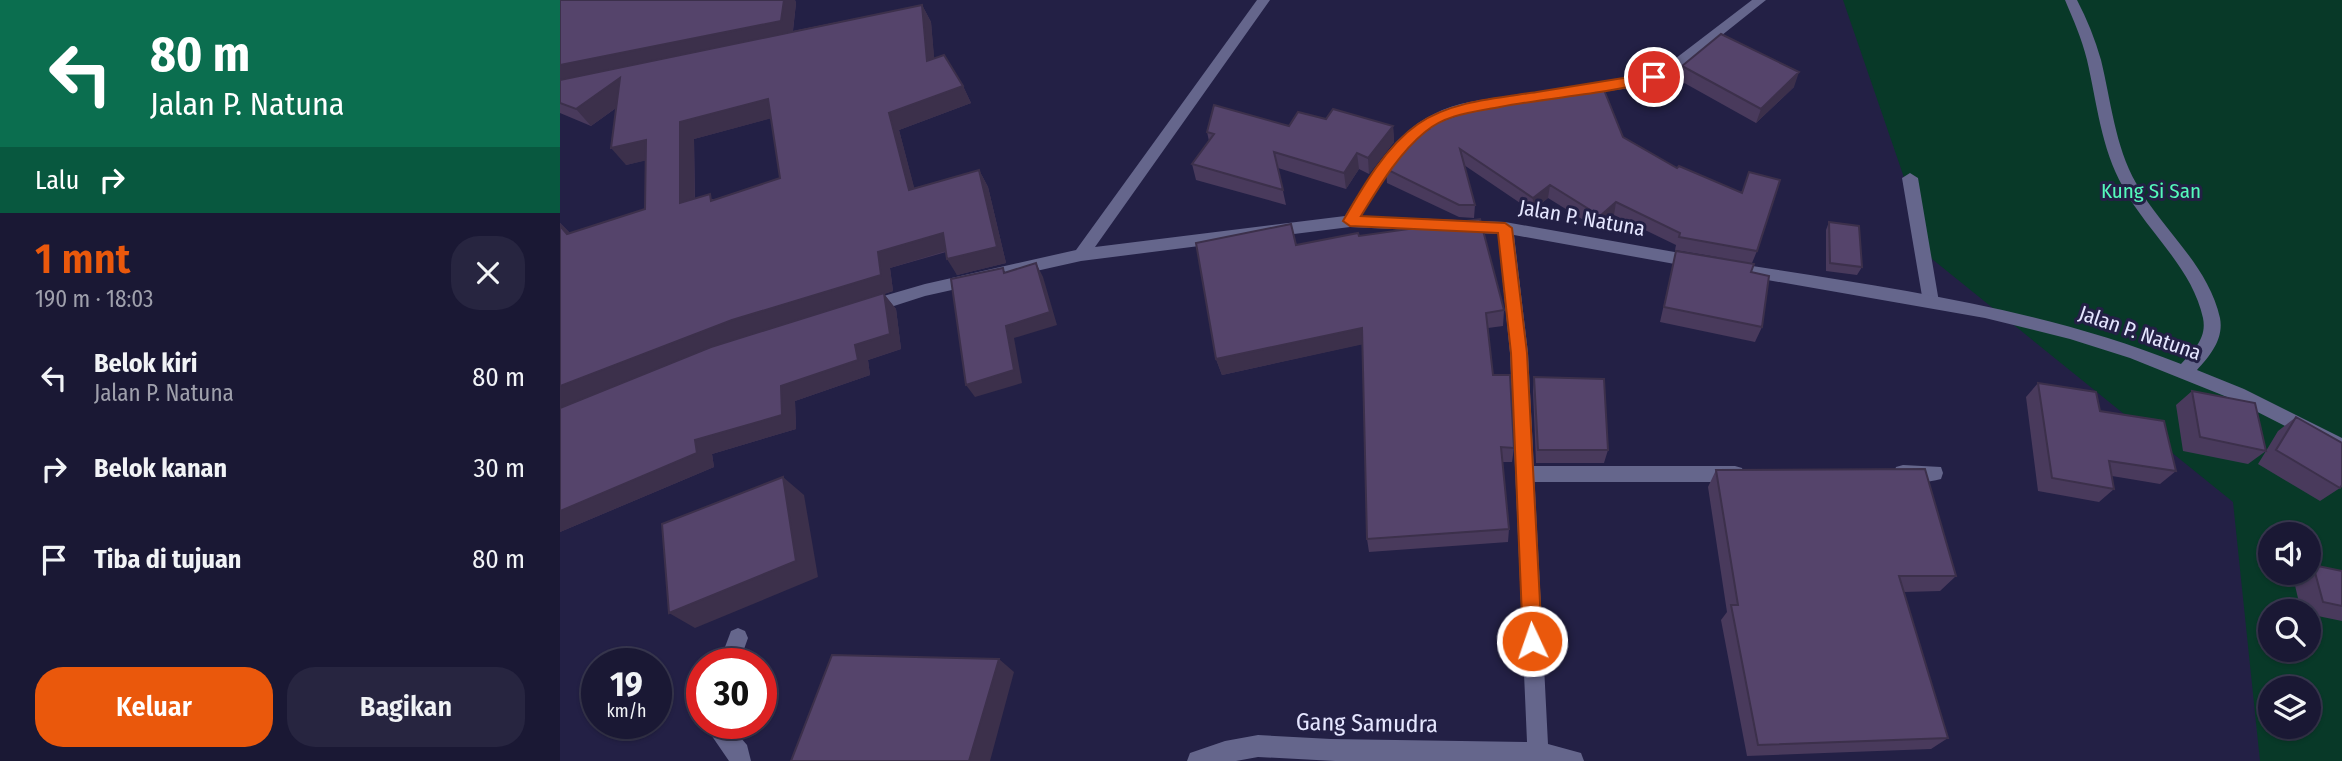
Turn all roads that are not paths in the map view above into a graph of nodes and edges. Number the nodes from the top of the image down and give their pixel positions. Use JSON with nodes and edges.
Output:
{"nodes":[{"id":1,"x":1264,"y":0,"type":"edge"},
{"id":2,"x":1760,"y":0,"type":"edge"},
{"id":3,"x":2071,"y":0,"type":"edge"},
{"id":4,"x":1565,"y":93,"type":"edge"},
{"id":5,"x":1528,"y":98,"type":"edge"},
{"id":6,"x":1910,"y":178,"type":"dead end"},
{"id":7,"x":1350,"y":221,"type":"junction"},
{"id":8,"x":1505,"y":228,"type":"junction"},
{"id":9,"x":1081,"y":255,"type":"junction"},
{"id":10,"x":1931,"y":302,"type":"junction"},
{"id":11,"x":858,"y":310,"type":"edge"},
{"id":12,"x":2185,"y":372,"type":"junction"},
{"id":13,"x":2342,"y":447,"type":"edge"},
{"id":14,"x":1934,"y":473,"type":"dead end"},
{"id":15,"x":1524,"y":474,"type":"junction"},
{"id":16,"x":1756,"y":474,"type":"edge"},
{"id":17,"x":1879,"y":474,"type":"edge"},
{"id":18,"x":738,"y":638,"type":"dead end"},
{"id":19,"x":734,"y":648,"type":"edge"},
{"id":20,"x":728,"y":739,"type":"edge"},
{"id":21,"x":1538,"y":753,"type":"junction"},
{"id":22,"x":740,"y":761,"type":"edge"},
{"id":23,"x":1198,"y":761,"type":"edge"},
{"id":24,"x":1573,"y":761,"type":"edge"}],
"edges":[{"from":1,"to":9,"type":"street"},
{"from":2,"to":4,"type":"street"},
{"from":3,"to":12,"type":"street"},
{"from":5,"to":7,"type":"street"},
{"from":6,"to":10,"type":"street"},
{"from":7,"to":8,"type":"street","name":"Jalan P. Natuna"},
{"from":7,"to":9,"type":"street","name":"Jalan P. Natuna"},
{"from":8,"to":10,"type":"street","name":"Jalan P. Natuna"},
{"from":8,"to":15,"type":"street"},
{"from":9,"to":11,"type":"street","name":"Jalan P. Natuna"},
{"from":10,"to":12,"type":"street","name":"Jalan P. Natuna"},
{"from":12,"to":13,"type":"street","name":"Jalan P. Natuna"},
{"from":14,"to":17,"type":"street"},
{"from":15,"to":16,"type":"street"},
{"from":15,"to":21,"type":"street"},
{"from":18,"to":19,"type":"street"},
{"from":20,"to":22,"type":"street"},
{"from":21,"to":23,"type":"street","name":"Gang Samudra"},
{"from":21,"to":24,"type":"street","name":"Gang Samudra"}]}
